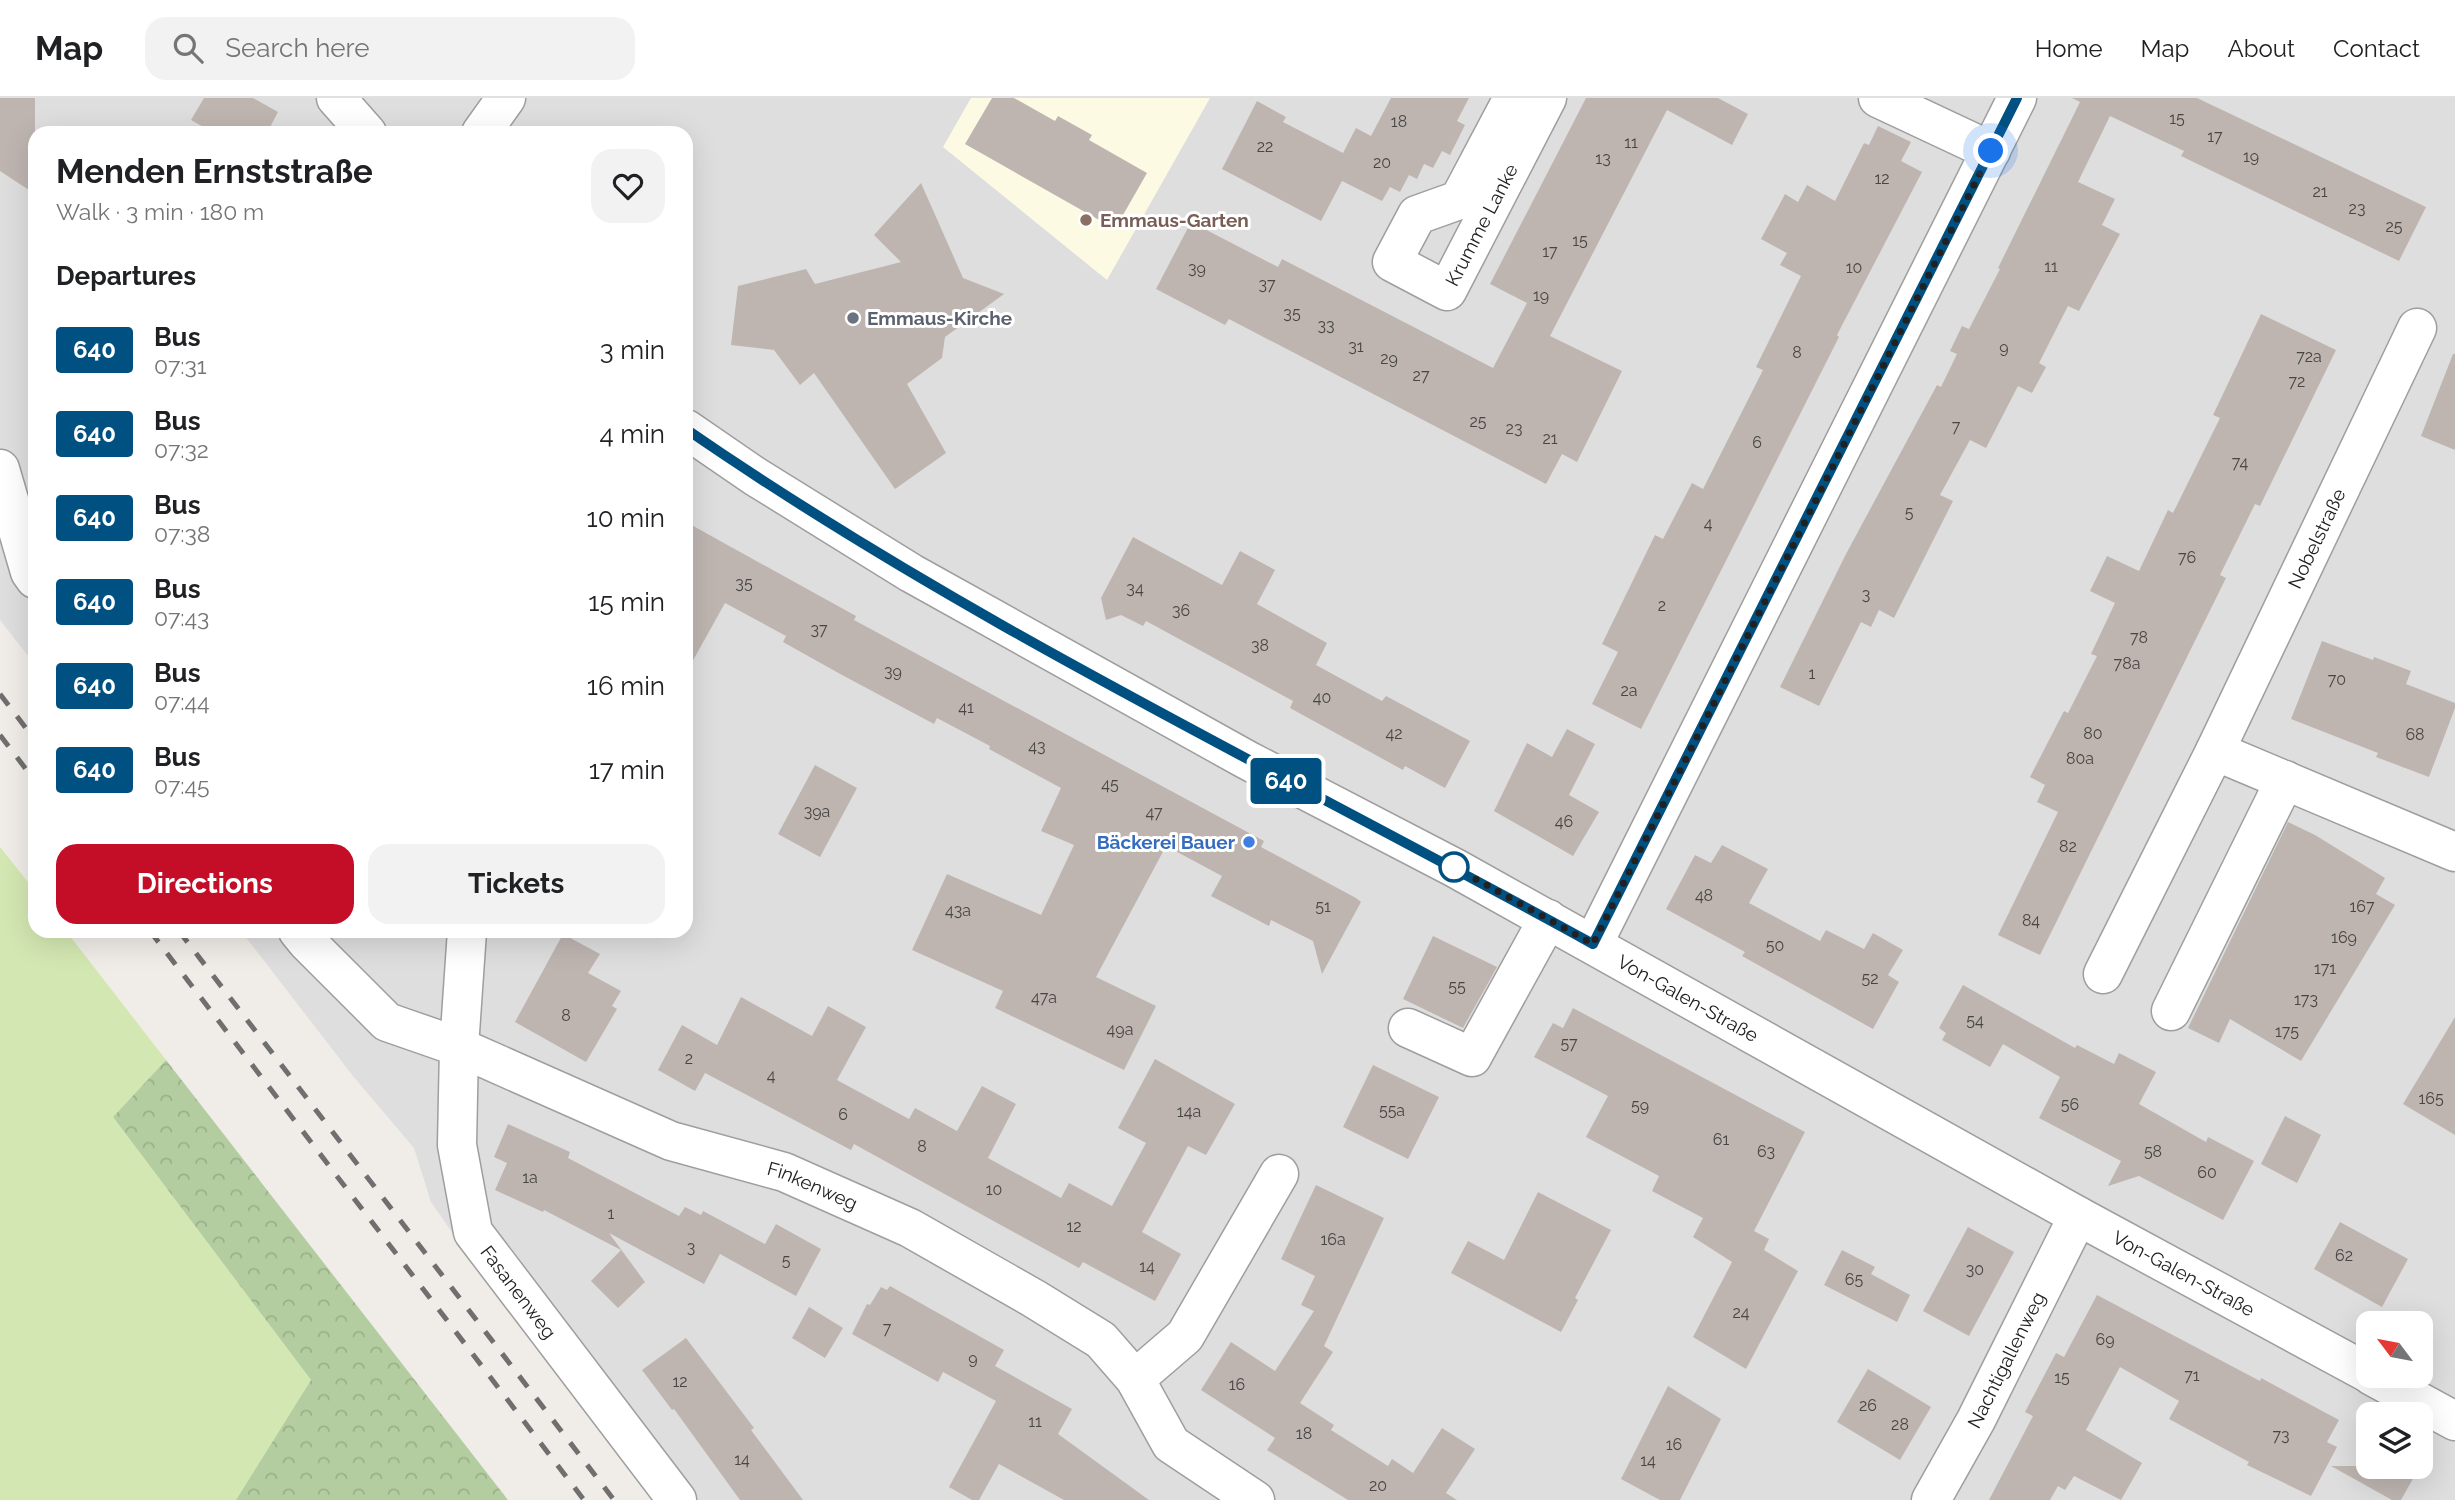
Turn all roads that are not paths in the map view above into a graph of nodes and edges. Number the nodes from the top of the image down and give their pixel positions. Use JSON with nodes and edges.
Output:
{"nodes":[{"id":1,"x":336,"y":98,"type":"edge"},
{"id":2,"x":506,"y":98,"type":"edge"},
{"id":3,"x":1513,"y":98,"type":"edge"},
{"id":4,"x":1547,"y":98,"type":"edge"},
{"id":5,"x":1878,"y":98,"type":"edge"},
{"id":6,"x":2017,"y":98,"type":"edge"},
{"id":7,"x":361,"y":126,"type":"edge"},
{"id":8,"x":486,"y":126,"type":"edge"},
{"id":9,"x":1991,"y":151,"type":"junction"},
{"id":10,"x":2417,"y":328,"type":"dead end"},
{"id":11,"x":693,"y":434,"type":"edge"},
{"id":12,"x":0,"y":469,"type":"edge"},
{"id":13,"x":28,"y":565,"type":"edge"},
{"id":14,"x":2215,"y":751,"type":"junction"},
{"id":15,"x":2285,"y":780,"type":"junction"},
{"id":16,"x":2455,"y":852,"type":"edge"},
{"id":17,"x":1548,"y":919,"type":"junction"},
{"id":18,"x":304,"y":938,"type":"edge"},
{"id":19,"x":466,"y":938,"type":"edge"},
{"id":20,"x":1593,"y":944,"type":"junction"},
{"id":21,"x":2103,"y":974,"type":"dead end"},
{"id":22,"x":2171,"y":1012,"type":"dead end"},
{"id":23,"x":1408,"y":1028,"type":"dead end"},
{"id":24,"x":458,"y":1047,"type":"junction"},
{"id":25,"x":1279,"y":1174,"type":"dead end"},
{"id":26,"x":2078,"y":1216,"type":"junction"},
{"id":27,"x":2356,"y":1366,"type":"edge"},
{"id":28,"x":1135,"y":1379,"type":"junction"},
{"id":29,"x":2395,"y":1388,"type":"edge"},
{"id":30,"x":2455,"y":1421,"type":"edge"},
{"id":31,"x":677,"y":1500,"type":"edge"},
{"id":32,"x":1255,"y":1500,"type":"edge"},
{"id":33,"x":1931,"y":1500,"type":"edge"}],
"edges":[{"from":1,"to":7,"type":"street"},
{"from":2,"to":8,"type":"street"},
{"from":3,"to":4,"type":"street","name":"Krumme Lanke"},
{"from":5,"to":9,"type":"street"},
{"from":6,"to":9,"type":"street"},
{"from":9,"to":20,"type":"street"},
{"from":10,"to":14,"type":"street","name":"Nobelstraße"},
{"from":11,"to":17,"type":"street","name":"Von-Galen-Straße"},
{"from":12,"to":13,"type":"street"},
{"from":14,"to":15,"type":"street"},
{"from":14,"to":21,"type":"street","name":"Nobelstraße"},
{"from":15,"to":16,"type":"street"},
{"from":15,"to":22,"type":"street"},
{"from":17,"to":20,"type":"street","name":"Von-Galen-Straße"},
{"from":17,"to":23,"type":"street"},
{"from":18,"to":24,"type":"street"},
{"from":19,"to":24,"type":"street","name":"Fasanenweg"},
{"from":20,"to":26,"type":"street","name":"Von-Galen-Straße"},
{"from":24,"to":28,"type":"street","name":"Finkenweg"},
{"from":24,"to":31,"type":"street","name":"Fasanenweg"},
{"from":25,"to":28,"type":"street"},
{"from":26,"to":27,"type":"street","name":"Von-Galen-Straße"},
{"from":26,"to":33,"type":"street","name":"Nachtigallenweg"},
{"from":28,"to":32,"type":"street","name":"Finkenweg"},
{"from":29,"to":30,"type":"street","name":"Von-Galen-Straße"}]}
